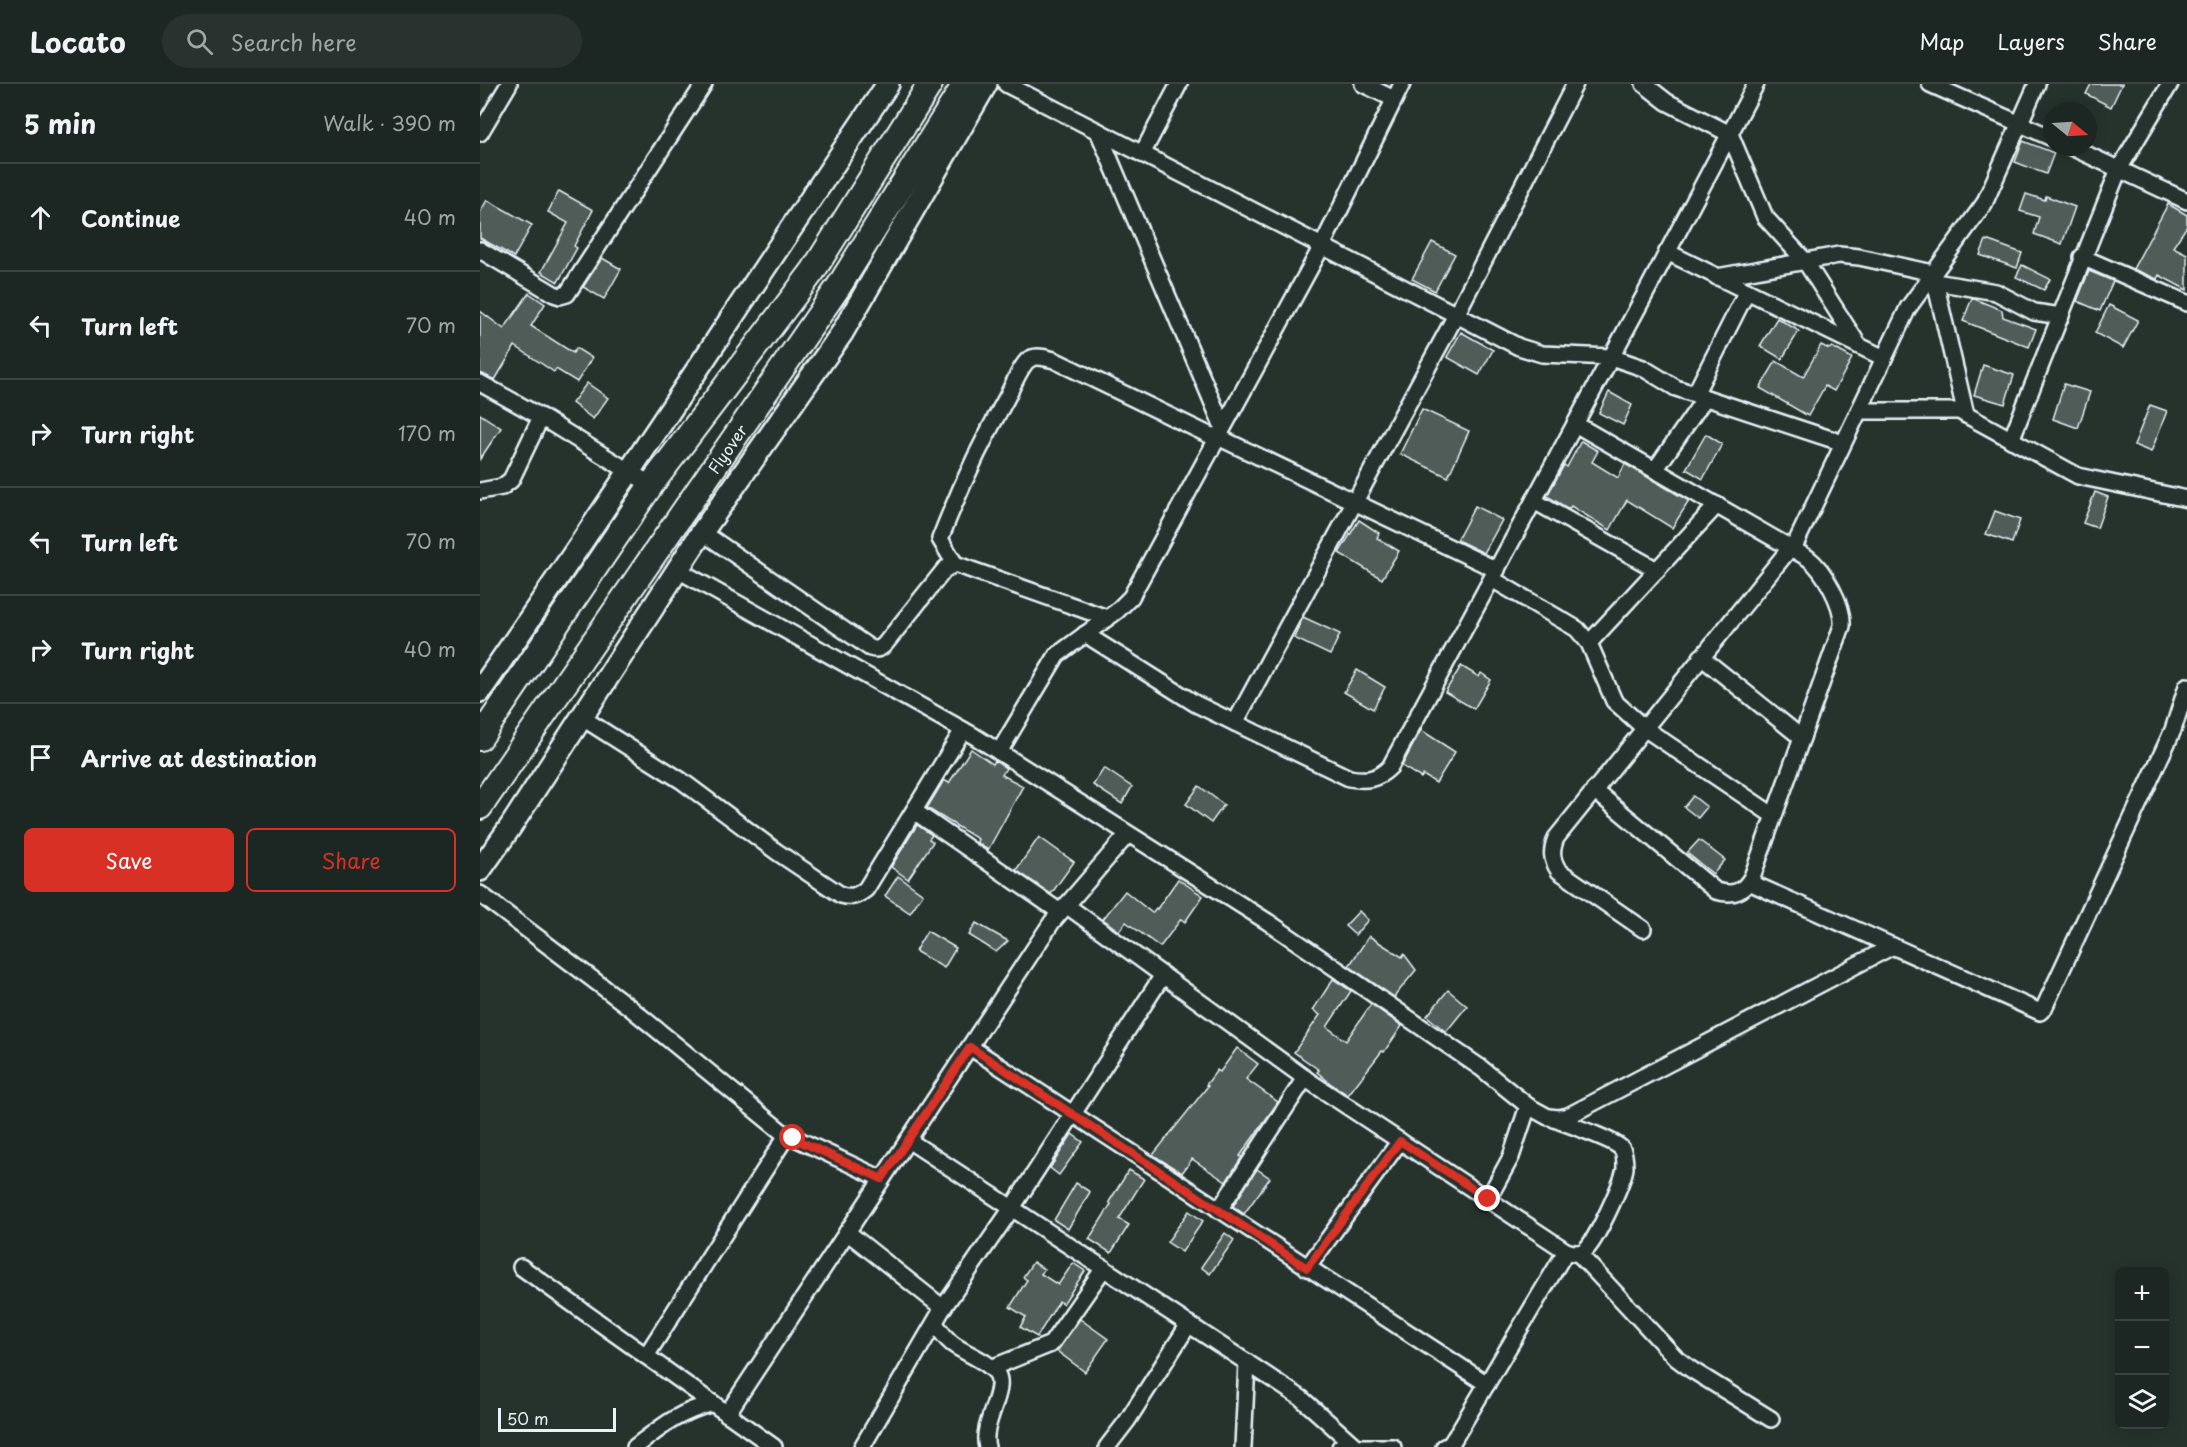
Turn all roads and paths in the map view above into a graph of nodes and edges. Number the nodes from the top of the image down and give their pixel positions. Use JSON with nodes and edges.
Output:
{"nodes":[{"id":1,"x":509,"y":84,"type":"edge"},
{"id":2,"x":704,"y":84,"type":"edge"},
{"id":3,"x":888,"y":84,"type":"edge"},
{"id":4,"x":930,"y":84,"type":"edge"},
{"id":5,"x":965,"y":84,"type":"edge"},
{"id":6,"x":986,"y":84,"type":"edge"},
{"id":7,"x":1006,"y":84,"type":"edge"},
{"id":8,"x":1179,"y":84,"type":"edge"},
{"id":9,"x":1363,"y":84,"type":"edge"},
{"id":10,"x":1402,"y":84,"type":"edge"},
{"id":11,"x":1575,"y":84,"type":"edge"},
{"id":12,"x":1644,"y":84,"type":"edge"},
{"id":13,"x":1756,"y":84,"type":"edge"},
{"id":14,"x":1930,"y":84,"type":"edge"},
{"id":15,"x":2037,"y":84,"type":"edge"},
{"id":16,"x":2170,"y":84,"type":"edge"},
{"id":17,"x":1394,"y":99,"type":"junction"},
{"id":18,"x":2020,"y":123,"type":"junction"},
{"id":19,"x":1098,"y":131,"type":"junction"},
{"id":20,"x":480,"y":133,"type":"edge"},
{"id":21,"x":1730,"y":134,"type":"junction"},
{"id":22,"x":2043,"y":134,"type":"edge"},
{"id":23,"x":1142,"y":154,"type":"junction"},
{"id":24,"x":2091,"y":156,"type":"edge"},
{"id":25,"x":2119,"y":169,"type":"junction"},
{"id":26,"x":2187,"y":201,"type":"edge"},
{"id":27,"x":1322,"y":246,"type":"junction"},
{"id":28,"x":480,"y":250,"type":"edge"},
{"id":29,"x":1667,"y":252,"type":"junction"},
{"id":30,"x":2082,"y":257,"type":"junction"},
{"id":31,"x":1805,"y":261,"type":"junction"},
{"id":32,"x":1717,"y":277,"type":"junction"},
{"id":33,"x":1934,"y":278,"type":"junction"},
{"id":34,"x":1748,"y":291,"type":"junction"},
{"id":35,"x":2187,"y":303,"type":"edge"},
{"id":36,"x":1456,"y":315,"type":"junction"},
{"id":37,"x":2061,"y":316,"type":"junction"},
{"id":38,"x":1859,"y":346,"type":"junction"},
{"id":39,"x":1611,"y":357,"type":"junction"},
{"id":40,"x":1884,"y":358,"type":"junction"},
{"id":41,"x":480,"y":383,"type":"edge"},
{"id":42,"x":1700,"y":396,"type":"junction"},
{"id":43,"x":1859,"y":411,"type":"junction"},
{"id":44,"x":1966,"y":415,"type":"junction"},
{"id":45,"x":541,"y":417,"type":"junction"},
{"id":46,"x":1575,"y":424,"type":"junction"},
{"id":47,"x":1221,"y":432,"type":"junction"},
{"id":48,"x":2011,"y":440,"type":"junction"},
{"id":49,"x":1843,"y":443,"type":"junction"},
{"id":50,"x":1655,"y":470,"type":"junction"},
{"id":51,"x":630,"y":471,"type":"junction"},
{"id":52,"x":651,"y":485,"type":"junction"},
{"id":53,"x":480,"y":491,"type":"edge"},
{"id":54,"x":2187,"y":499,"type":"edge"},
{"id":55,"x":1534,"y":501,"type":"junction"},
{"id":56,"x":1355,"y":502,"type":"junction"},
{"id":57,"x":1717,"y":505,"type":"junction"},
{"id":58,"x":702,"y":532,"type":"junction"},
{"id":59,"x":1792,"y":548,"type":"junction"},
{"id":60,"x":955,"y":564,"type":"junction"},
{"id":61,"x":678,"y":570,"type":"junction"},
{"id":62,"x":1657,"y":570,"type":"junction"},
{"id":63,"x":1494,"y":574,"type":"junction"},
{"id":64,"x":1107,"y":618,"type":"junction"},
{"id":65,"x":1085,"y":634,"type":"junction"},
{"id":66,"x":1589,"y":643,"type":"junction"},
{"id":67,"x":1701,"y":657,"type":"junction"},
{"id":68,"x":2187,"y":686,"type":"edge"},
{"id":69,"x":480,"y":691,"type":"edge"},
{"id":70,"x":581,"y":717,"type":"junction"},
{"id":71,"x":1236,"y":723,"type":"junction"},
{"id":72,"x":1644,"y":728,"type":"junction"},
{"id":73,"x":963,"y":730,"type":"junction"},
{"id":74,"x":480,"y":738,"type":"edge"},
{"id":75,"x":1802,"y":738,"type":"junction"},
{"id":76,"x":999,"y":752,"type":"junction"},
{"id":77,"x":1594,"y":790,"type":"junction"},
{"id":78,"x":480,"y":807,"type":"edge"},
{"id":79,"x":914,"y":811,"type":"junction"},
{"id":80,"x":1774,"y":816,"type":"junction"},
{"id":81,"x":1128,"y":834,"type":"junction"},
{"id":82,"x":480,"y":870,"type":"edge"},
{"id":83,"x":1749,"y":882,"type":"junction"},
{"id":84,"x":480,"y":894,"type":"edge"},
{"id":85,"x":1063,"y":908,"type":"junction"},
{"id":86,"x":1643,"y":929,"type":"dead end"},
{"id":87,"x":1893,"y":946,"type":"junction"},
{"id":88,"x":1162,"y":975,"type":"junction"},
{"id":89,"x":970,"y":1047,"type":"junction"},
{"id":90,"x":1305,"y":1078,"type":"junction"},
{"id":91,"x":1528,"y":1106,"type":"junction"},
{"id":92,"x":1072,"y":1114,"type":"junction"},
{"id":93,"x":1548,"y":1117,"type":"junction"},
{"id":94,"x":787,"y":1135,"type":"junction"},
{"id":95,"x":908,"y":1140,"type":"junction"},
{"id":96,"x":1400,"y":1141,"type":"junction"},
{"id":97,"x":882,"y":1179,"type":"junction"},
{"id":98,"x":1488,"y":1199,"type":"junction"},
{"id":99,"x":1012,"y":1208,"type":"junction"},
{"id":100,"x":1219,"y":1210,"type":"junction"},
{"id":101,"x":848,"y":1232,"type":"junction"},
{"id":102,"x":1572,"y":1252,"type":"junction"},
{"id":103,"x":521,"y":1267,"type":"dead end"},
{"id":104,"x":1104,"y":1268,"type":"junction"},
{"id":105,"x":1307,"y":1268,"type":"junction"},
{"id":106,"x":943,"y":1308,"type":"junction"},
{"id":107,"x":1189,"y":1323,"type":"junction"},
{"id":108,"x":935,"y":1324,"type":"junction"},
{"id":109,"x":646,"y":1356,"type":"junction"},
{"id":110,"x":1247,"y":1362,"type":"junction"},
{"id":111,"x":991,"y":1368,"type":"junction"},
{"id":112,"x":1487,"y":1384,"type":"junction"},
{"id":113,"x":712,"y":1403,"type":"junction"},
{"id":114,"x":727,"y":1414,"type":"junction"},
{"id":115,"x":1771,"y":1419,"type":"dead end"},
{"id":116,"x":1355,"y":1446,"type":"edge"},
{"id":117,"x":635,"y":1447,"type":"edge"},
{"id":118,"x":774,"y":1447,"type":"edge"},
{"id":119,"x":862,"y":1447,"type":"edge"},
{"id":120,"x":987,"y":1447,"type":"edge"},
{"id":121,"x":1107,"y":1447,"type":"edge"},
{"id":122,"x":1243,"y":1447,"type":"edge"},
{"id":123,"x":1340,"y":1447,"type":"edge"},
{"id":124,"x":1393,"y":1447,"type":"edge"},
{"id":125,"x":1444,"y":1447,"type":"edge"}],
"edges":[{"from":1,"to":20,"type":"street"},
{"from":2,"to":28,"type":"street"},
{"from":3,"to":51,"type":"main road"},
{"from":4,"to":52,"type":"highway"},
{"from":5,"to":78,"type":"highway","name":"Flyover"},
{"from":6,"to":58,"type":"main road"},
{"from":7,"to":19,"type":"street"},
{"from":8,"to":23,"type":"street"},
{"from":9,"to":17,"type":"street"},
{"from":10,"to":17,"type":"street"},
{"from":11,"to":36,"type":"street"},
{"from":12,"to":21,"type":"street"},
{"from":13,"to":21,"type":"street"},
{"from":14,"to":18,"type":"street"},
{"from":15,"to":18,"type":"street"},
{"from":16,"to":25,"type":"street"},
{"from":17,"to":27,"type":"street"},
{"from":18,"to":22,"type":"street"},
{"from":18,"to":33,"type":"street"},
{"from":19,"to":23,"type":"street"},
{"from":19,"to":47,"type":"street"},
{"from":21,"to":29,"type":"street"},
{"from":21,"to":31,"type":"street"},
{"from":23,"to":27,"type":"street"},
{"from":24,"to":25,"type":"street"},
{"from":25,"to":26,"type":"street"},
{"from":25,"to":30,"type":"street"},
{"from":27,"to":36,"type":"street"},
{"from":27,"to":47,"type":"street"},
{"from":29,"to":32,"type":"street"},
{"from":29,"to":39,"type":"street"},
{"from":30,"to":35,"type":"street"},
{"from":30,"to":37,"type":"street"},
{"from":31,"to":32,"type":"street"},
{"from":31,"to":33,"type":"street"},
{"from":31,"to":38,"type":"street"},
{"from":32,"to":34,"type":"street"},
{"from":33,"to":37,"type":"street"},
{"from":33,"to":40,"type":"street"},
{"from":33,"to":44,"type":"street"},
{"from":34,"to":38,"type":"street"},
{"from":34,"to":42,"type":"street"},
{"from":36,"to":39,"type":"street"},
{"from":36,"to":56,"type":"street"},
{"from":37,"to":48,"type":"street"},
{"from":38,"to":40,"type":"street"},
{"from":39,"to":42,"type":"street"},
{"from":39,"to":46,"type":"street"},
{"from":40,"to":43,"type":"street"},
{"from":41,"to":45,"type":"street"},
{"from":42,"to":49,"type":"street"},
{"from":42,"to":50,"type":"street"},
{"from":43,"to":44,"type":"street"},
{"from":43,"to":49,"type":"street"},
{"from":44,"to":48,"type":"street"},
{"from":45,"to":51,"type":"street"},
{"from":45,"to":53,"type":"street"},
{"from":46,"to":50,"type":"street"},
{"from":46,"to":55,"type":"street"},
{"from":47,"to":56,"type":"street"},
{"from":47,"to":60,"type":"street"},
{"from":47,"to":64,"type":"street"},
{"from":48,"to":54,"type":"street"},
{"from":49,"to":59,"type":"street"},
{"from":50,"to":57,"type":"street"},
{"from":51,"to":52,"type":"street"},
{"from":51,"to":69,"type":"main road"},
{"from":52,"to":74,"type":"highway"},
{"from":55,"to":62,"type":"street"},
{"from":55,"to":63,"type":"street"},
{"from":56,"to":63,"type":"street"},
{"from":56,"to":71,"type":"street"},
{"from":57,"to":59,"type":"street"},
{"from":57,"to":62,"type":"street"},
{"from":58,"to":60,"type":"street"},
{"from":58,"to":61,"type":"main road"},
{"from":59,"to":67,"type":"street"},
{"from":59,"to":75,"type":"street"},
{"from":60,"to":64,"type":"street"},
{"from":61,"to":70,"type":"main road"},
{"from":61,"to":73,"type":"street"},
{"from":62,"to":66,"type":"street"},
{"from":63,"to":66,"type":"street"},
{"from":63,"to":71,"type":"street"},
{"from":64,"to":65,"type":"street"},
{"from":65,"to":71,"type":"street"},
{"from":65,"to":76,"type":"street"},
{"from":66,"to":72,"type":"street"},
{"from":67,"to":72,"type":"street"},
{"from":67,"to":75,"type":"street"},
{"from":68,"to":87,"type":"street"},
{"from":70,"to":79,"type":"street"},
{"from":70,"to":82,"type":"main road"},
{"from":72,"to":77,"type":"street"},
{"from":72,"to":80,"type":"street"},
{"from":73,"to":76,"type":"street"},
{"from":73,"to":79,"type":"street"},
{"from":75,"to":80,"type":"street"},
{"from":76,"to":81,"type":"street"},
{"from":77,"to":83,"type":"street"},
{"from":77,"to":86,"type":"street"},
{"from":79,"to":85,"type":"street"},
{"from":80,"to":83,"type":"street"},
{"from":81,"to":85,"type":"street"},
{"from":81,"to":91,"type":"street"},
{"from":83,"to":87,"type":"street"},
{"from":84,"to":94,"type":"street"},
{"from":85,"to":88,"type":"street"},
{"from":85,"to":89,"type":"street"},
{"from":87,"to":93,"type":"street"},
{"from":88,"to":90,"type":"street"},
{"from":88,"to":92,"type":"street"},
{"from":89,"to":92,"type":"street"},
{"from":89,"to":95,"type":"street"},
{"from":90,"to":96,"type":"street"},
{"from":90,"to":100,"type":"street"},
{"from":91,"to":93,"type":"street"},
{"from":91,"to":98,"type":"street"},
{"from":92,"to":99,"type":"street"},
{"from":92,"to":100,"type":"street"},
{"from":93,"to":102,"type":"street"},
{"from":94,"to":97,"type":"street"},
{"from":94,"to":109,"type":"street"},
{"from":95,"to":97,"type":"street"},
{"from":95,"to":99,"type":"street"},
{"from":96,"to":98,"type":"street"},
{"from":96,"to":105,"type":"street"},
{"from":97,"to":101,"type":"street"},
{"from":98,"to":102,"type":"street"},
{"from":99,"to":104,"type":"street"},
{"from":99,"to":106,"type":"street"},
{"from":100,"to":105,"type":"street"},
{"from":101,"to":106,"type":"street"},
{"from":101,"to":114,"type":"street"},
{"from":102,"to":112,"type":"street"},
{"from":102,"to":115,"type":"street"},
{"from":103,"to":109,"type":"street"},
{"from":104,"to":107,"type":"street"},
{"from":104,"to":111,"type":"street"},
{"from":105,"to":112,"type":"street"},
{"from":106,"to":108,"type":"street"},
{"from":107,"to":110,"type":"street"},
{"from":107,"to":121,"type":"street"},
{"from":108,"to":111,"type":"street"},
{"from":108,"to":119,"type":"street"},
{"from":109,"to":113,"type":"street"},
{"from":110,"to":116,"type":"street"},
{"from":110,"to":122,"type":"street"},
{"from":111,"to":120,"type":"street"},
{"from":112,"to":125,"type":"street"},
{"from":113,"to":114,"type":"street"},
{"from":113,"to":117,"type":"street"},
{"from":114,"to":118,"type":"street"},
{"from":116,"to":123,"type":"street"},
{"from":116,"to":124,"type":"street"}]}
